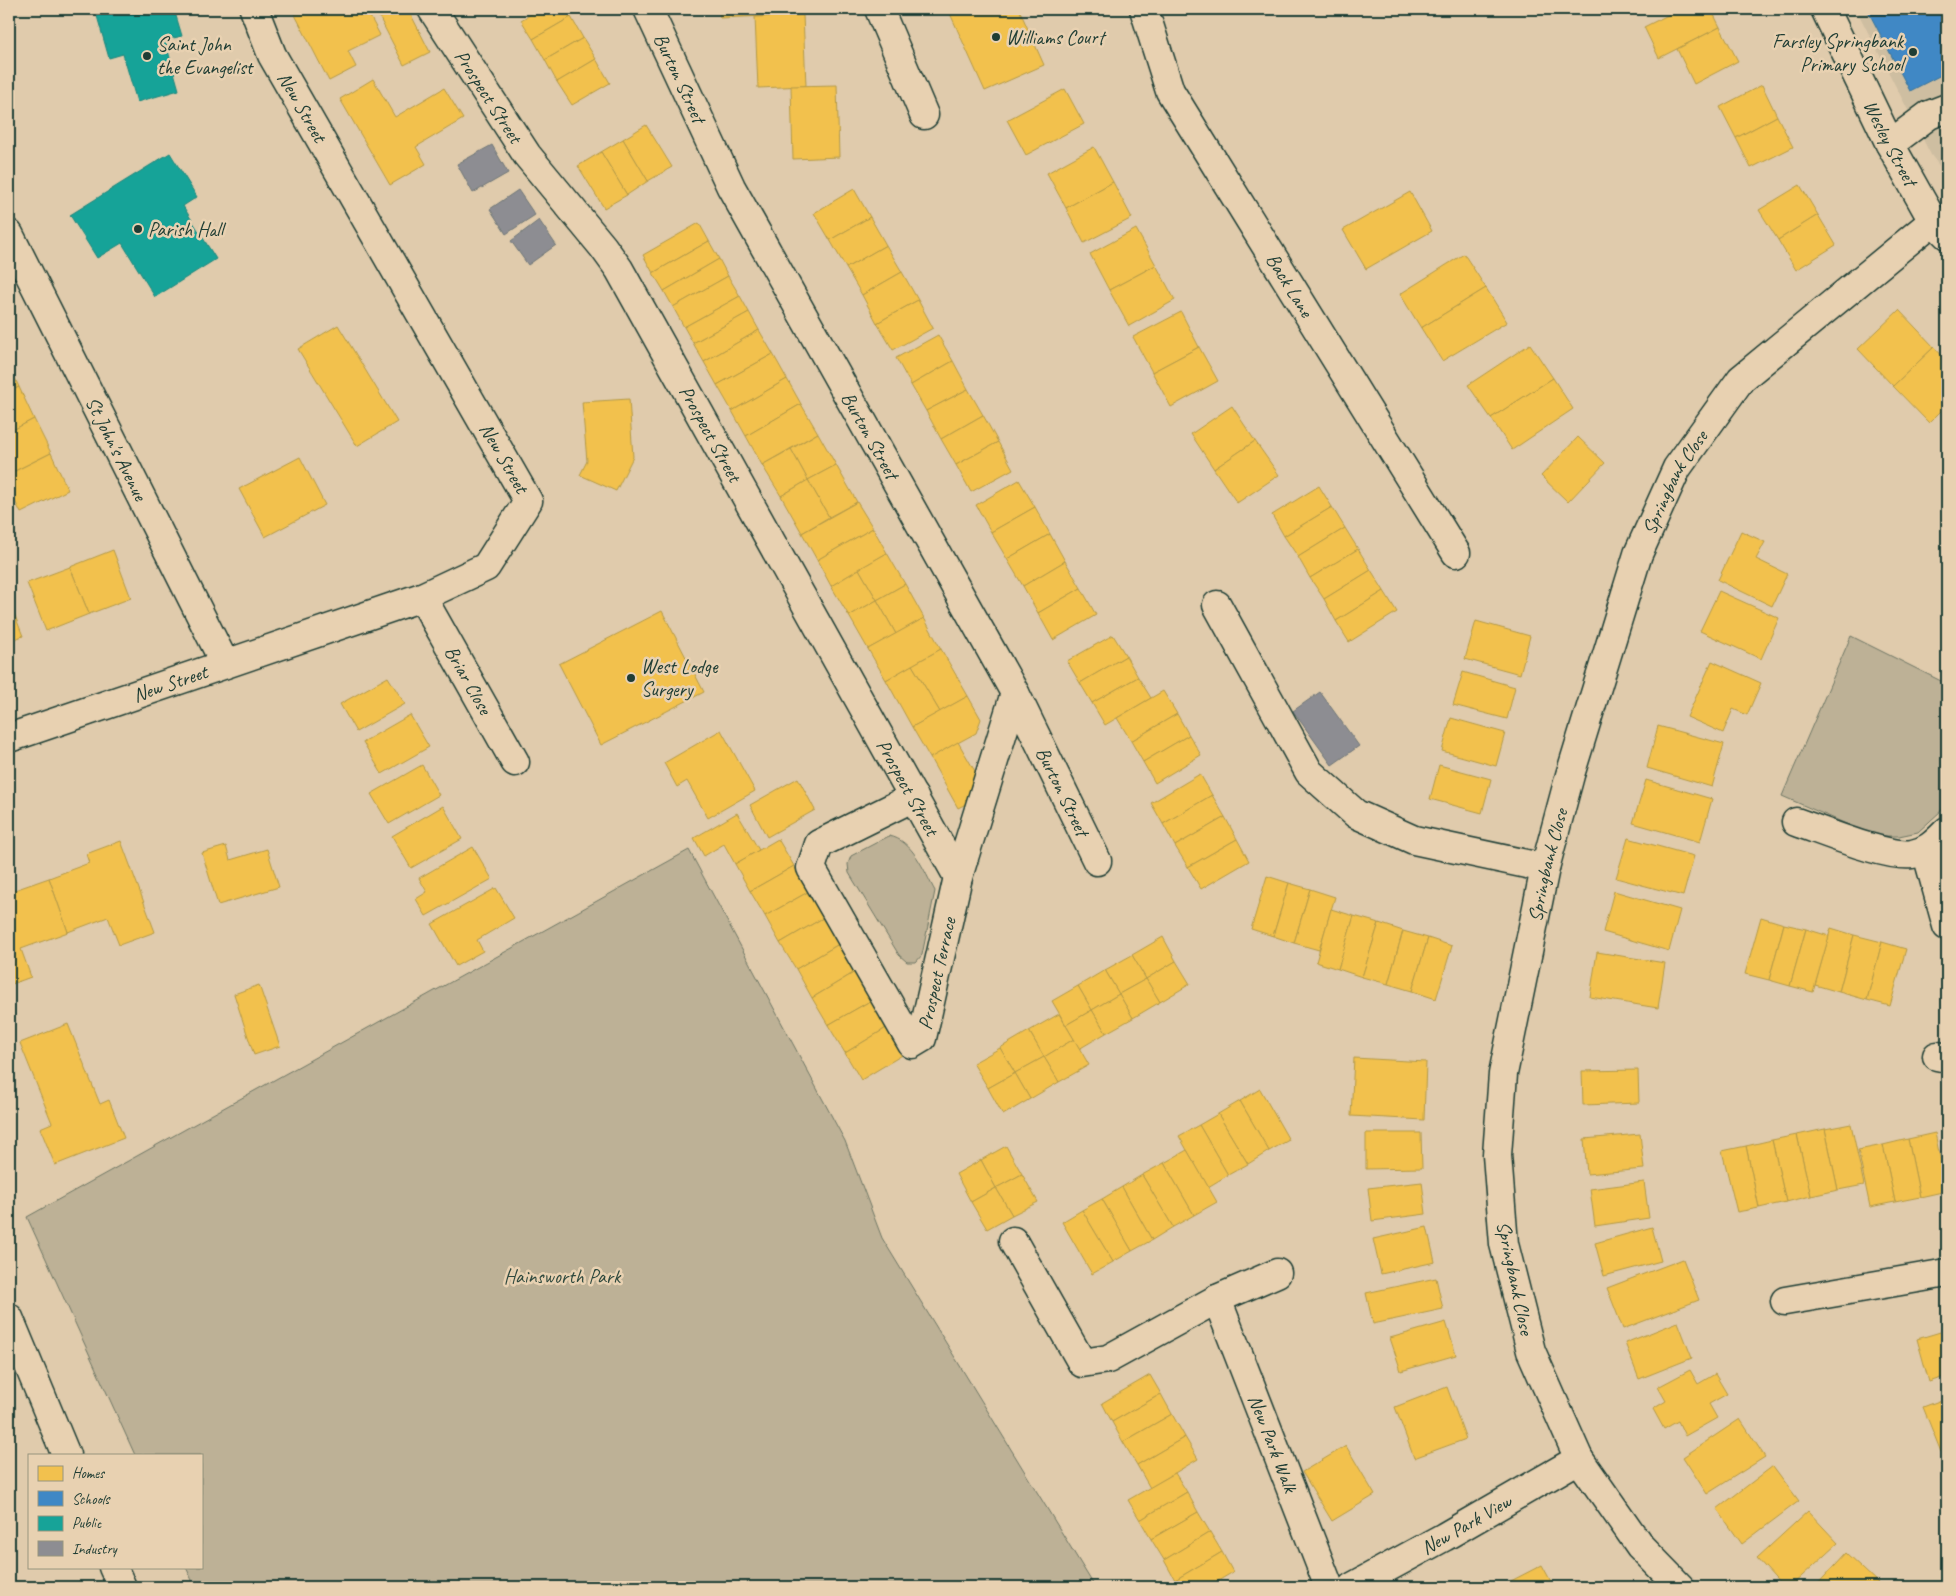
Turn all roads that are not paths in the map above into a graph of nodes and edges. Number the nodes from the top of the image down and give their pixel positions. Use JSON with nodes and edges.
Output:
{"nodes":[{"id":1,"x":254,"y":9,"type":"edge"},
{"id":2,"x":432,"y":9,"type":"edge"},
{"id":3,"x":648,"y":9,"type":"edge"},
{"id":4,"x":879,"y":9,"type":"edge"},
{"id":5,"x":1144,"y":9,"type":"edge"},
{"id":6,"x":1825,"y":9,"type":"edge"},
{"id":7,"x":1947,"y":108,"type":"edge"},
{"id":8,"x":924,"y":115,"type":"dead end"},
{"id":9,"x":1890,"y":144,"type":"junction"},
{"id":10,"x":1940,"y":228,"type":"edge"},
{"id":11,"x":9,"y":234,"type":"edge"},
{"id":12,"x":1456,"y":553,"type":"dead end"},
{"id":13,"x":422,"y":597,"type":"junction"},
{"id":14,"x":1217,"y":605,"type":"dead end"},
{"id":15,"x":225,"y":664,"type":"junction"},
{"id":16,"x":1015,"y":693,"type":"junction"},
{"id":17,"x":9,"y":738,"type":"edge"},
{"id":18,"x":515,"y":762,"type":"dead end"},
{"id":19,"x":914,"y":797,"type":"junction"},
{"id":20,"x":1796,"y":822,"type":"dead end"},
{"id":21,"x":1947,"y":831,"type":"edge"},
{"id":22,"x":1926,"y":850,"type":"junction"},
{"id":23,"x":1097,"y":861,"type":"dead end"},
{"id":24,"x":1545,"y":868,"type":"junction"},
{"id":25,"x":958,"y":877,"type":"junction"},
{"id":26,"x":1947,"y":926,"type":"edge"},
{"id":27,"x":1012,"y":1241,"type":"dead end"},
{"id":28,"x":1277,"y":1273,"type":"dead end"},
{"id":29,"x":1947,"y":1273,"type":"edge"},
{"id":30,"x":1216,"y":1299,"type":"junction"},
{"id":31,"x":1785,"y":1301,"type":"dead end"},
{"id":32,"x":9,"y":1318,"type":"edge"},
{"id":33,"x":66,"y":1454,"type":"edge"},
{"id":34,"x":1579,"y":1459,"type":"junction"},
{"id":35,"x":113,"y":1568,"type":"edge"},
{"id":36,"x":122,"y":1587,"type":"edge"},
{"id":37,"x":1329,"y":1587,"type":"edge"},
{"id":38,"x":1352,"y":1587,"type":"edge"},
{"id":39,"x":1680,"y":1587,"type":"edge"}],
"edges":[{"from":1,"to":13,"type":"street","name":"New Street"},
{"from":2,"to":19,"type":"street","name":"Prospect Street"},
{"from":3,"to":16,"type":"street","name":"Burton Street"},
{"from":4,"to":8,"type":"street"},
{"from":5,"to":12,"type":"street","name":"Back Lane"},
{"from":6,"to":9,"type":"street","name":"Wesley Street"},
{"from":7,"to":9,"type":"street"},
{"from":9,"to":10,"type":"street","name":"Wesley Street"},
{"from":10,"to":24,"type":"street","name":"Springbank Close"},
{"from":11,"to":15,"type":"street","name":"St John's Avenue"},
{"from":13,"to":15,"type":"street","name":"New Street"},
{"from":13,"to":18,"type":"street","name":"Briar Close"},
{"from":14,"to":24,"type":"street"},
{"from":15,"to":17,"type":"street","name":"New Street"},
{"from":16,"to":23,"type":"street","name":"Burton Street"},
{"from":16,"to":25,"type":"street","name":"Prospect Terrace"},
{"from":19,"to":25,"type":"street","name":"Prospect Street"},
{"from":19,"to":25,"type":"street","name":"Prospect Terrace"},
{"from":20,"to":22,"type":"street"},
{"from":21,"to":22,"type":"street"},
{"from":22,"to":26,"type":"street"},
{"from":24,"to":34,"type":"street","name":"Springbank Close"},
{"from":27,"to":30,"type":"street"},
{"from":28,"to":30,"type":"street"},
{"from":29,"to":31,"type":"street"},
{"from":30,"to":37,"type":"street","name":"New Park Walk"},
{"from":32,"to":33,"type":"street"},
{"from":34,"to":38,"type":"street","name":"New Park View"},
{"from":34,"to":39,"type":"street","name":"Springbank Close"},
{"from":35,"to":36,"type":"street"}]}
